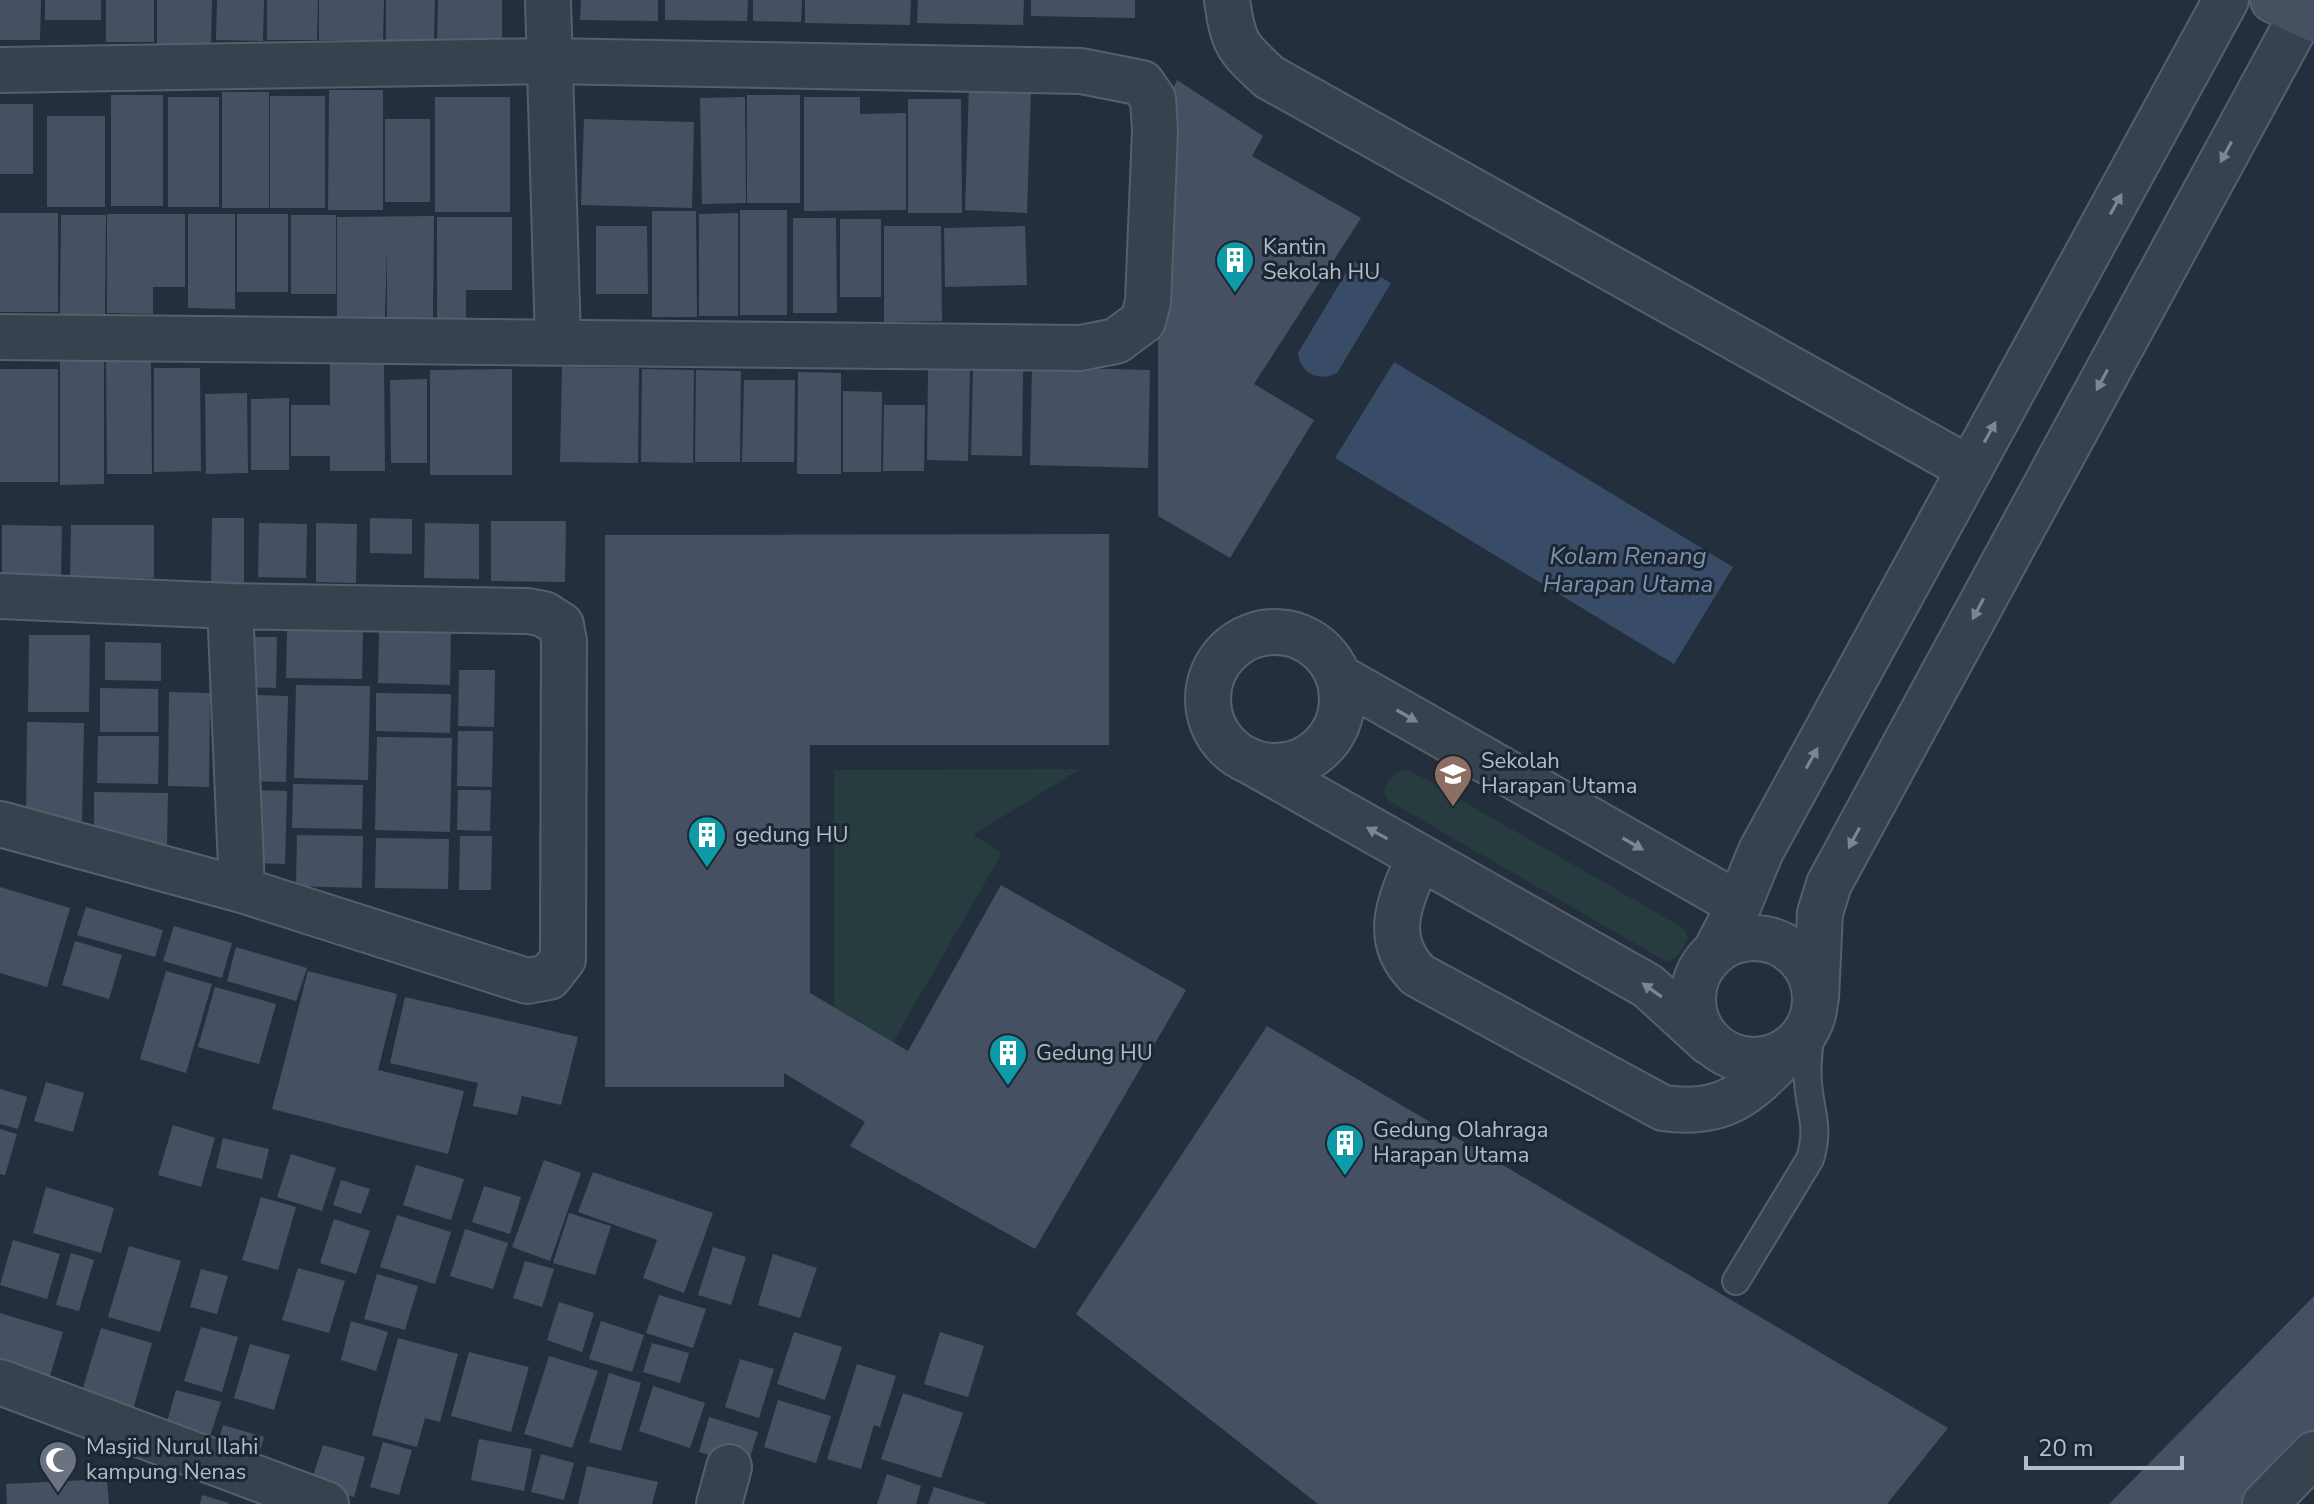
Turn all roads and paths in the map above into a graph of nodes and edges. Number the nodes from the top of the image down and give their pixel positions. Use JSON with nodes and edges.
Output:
{"nodes":[{"id":1,"x":548,"y":0,"type":"edge"},
{"id":2,"x":1227,"y":0,"type":"edge"},
{"id":3,"x":2226,"y":0,"type":"edge"},
{"id":4,"x":2297,"y":11,"type":"edge"},
{"id":5,"x":548,"y":61,"type":"junction"},
{"id":6,"x":0,"y":70,"type":"edge"},
{"id":7,"x":0,"y":337,"type":"edge"},
{"id":8,"x":558,"y":341,"type":"junction"},
{"id":9,"x":1970,"y":469,"type":"junction"},
{"id":10,"x":0,"y":596,"type":"edge"},
{"id":11,"x":230,"y":606,"type":"junction"},
{"id":12,"x":1339,"y":677,"type":"junction"},
{"id":13,"x":1248,"y":760,"type":"junction"},
{"id":14,"x":0,"y":824,"type":"edge"},
{"id":15,"x":1419,"y":857,"type":"junction"},
{"id":16,"x":242,"y":890,"type":"junction"},
{"id":17,"x":1738,"y":904,"type":"junction"},
{"id":18,"x":1715,"y":952,"type":"junction"},
{"id":19,"x":1806,"y":1022,"type":"junction"},
{"id":20,"x":1709,"y":1042,"type":"junction"},
{"id":21,"x":1736,"y":1281,"type":"dead end"},
{"id":22,"x":0,"y":1382,"type":"edge"},
{"id":23,"x":2314,"y":1454,"type":"edge"},
{"id":24,"x":326,"y":1504,"type":"edge"},
{"id":25,"x":2265,"y":1504,"type":"edge"}],
"edges":[{"from":1,"to":5,"type":"street"},
{"from":2,"to":9,"type":"street"},
{"from":9,"to":3,"type":"street","one_way":true},
{"from":4,"to":19,"type":"street","one_way":true},
{"from":5,"to":6,"type":"street"},
{"from":5,"to":8,"type":"street"},
{"from":5,"to":8,"type":"street"},
{"from":7,"to":8,"type":"street"},
{"from":17,"to":9,"type":"street","one_way":true},
{"from":10,"to":11,"type":"street"},
{"from":11,"to":16,"type":"street"},
{"from":11,"to":16,"type":"street"},
{"from":12,"to":13,"type":"street"},
{"from":12,"to":13,"type":"street"},
{"from":12,"to":17,"type":"street","one_way":true},
{"from":15,"to":13,"type":"street","one_way":true},
{"from":14,"to":16,"type":"street"},
{"from":15,"to":19,"type":"street"},
{"from":20,"to":15,"type":"street","one_way":true},
{"from":17,"to":18,"type":"street"},
{"from":18,"to":19,"type":"street"},
{"from":18,"to":20,"type":"street"},
{"from":19,"to":20,"type":"street"},
{"from":19,"to":21,"type":"lane"},
{"from":22,"to":24,"type":"street"},
{"from":23,"to":25,"type":"street"}]}
